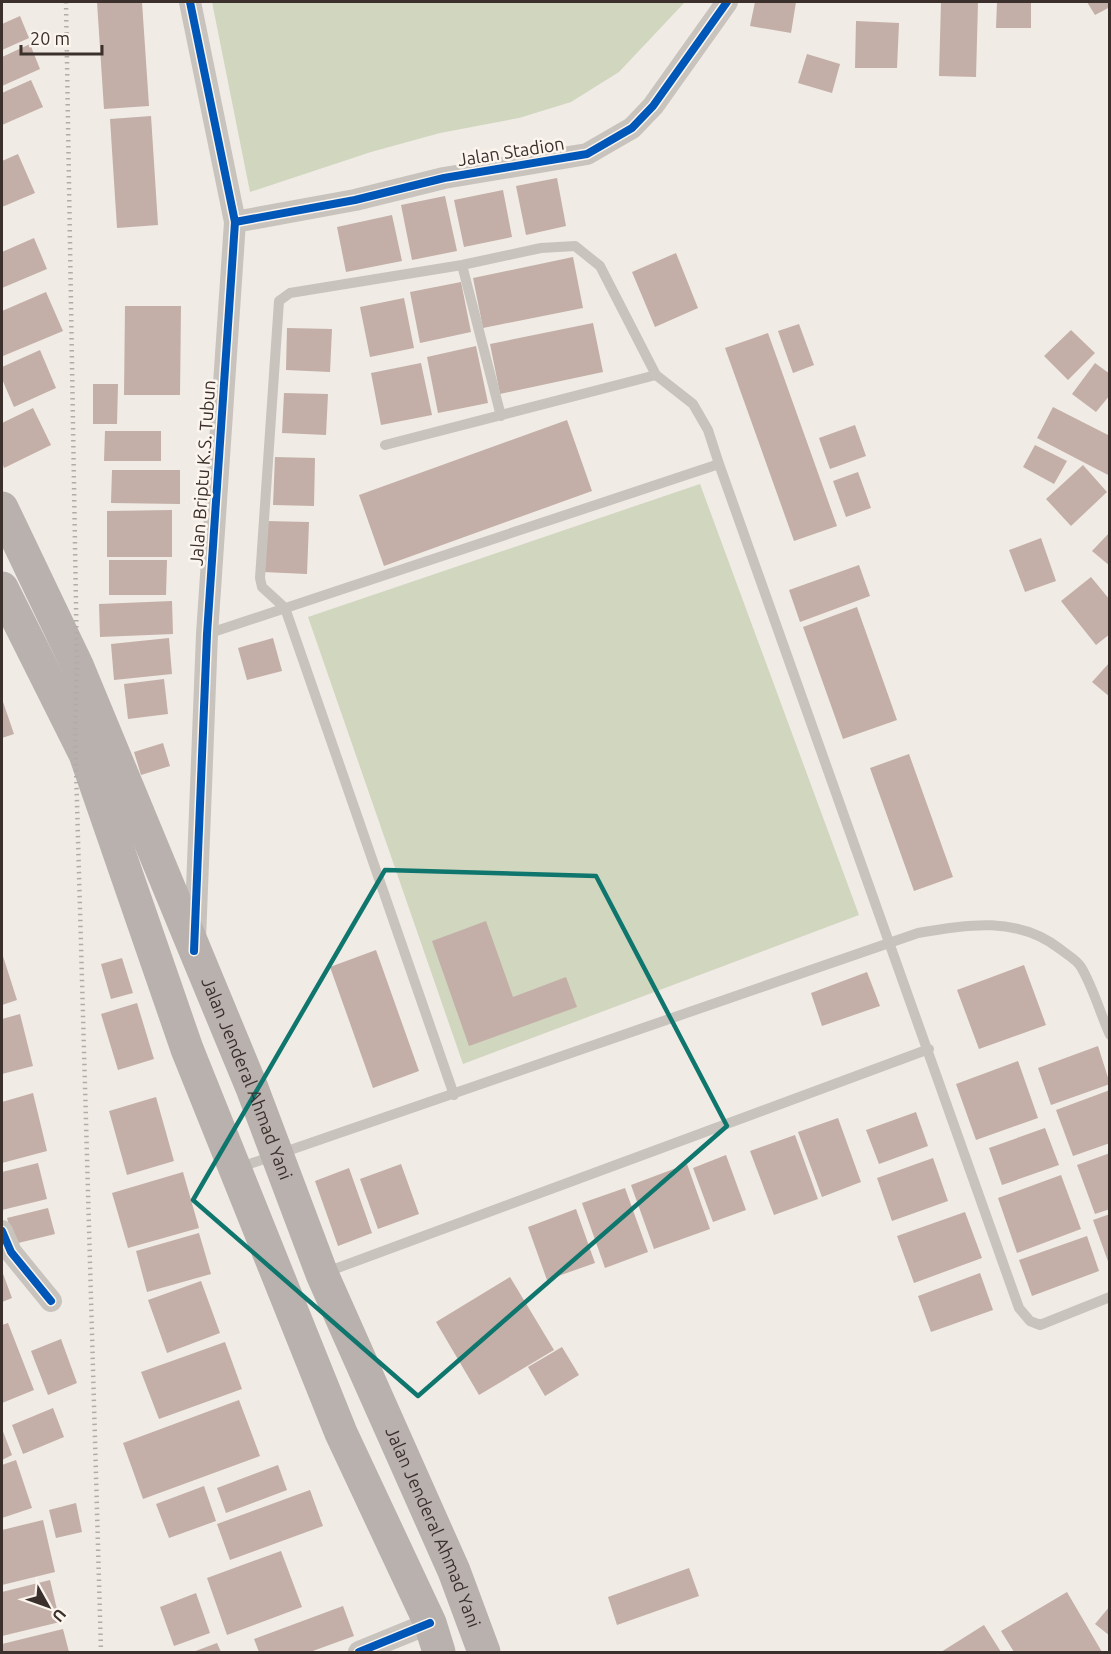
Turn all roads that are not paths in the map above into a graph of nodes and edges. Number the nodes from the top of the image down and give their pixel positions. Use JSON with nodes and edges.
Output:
{"nodes":[{"id":1,"x":190,"y":2,"type":"edge"},
{"id":2,"x":727,"y":2,"type":"edge"},
{"id":3,"x":235,"y":222,"type":"junction"},
{"id":4,"x":462,"y":265,"type":"junction"},
{"id":5,"x":656,"y":375,"type":"junction"},
{"id":6,"x":501,"y":416,"type":"junction"},
{"id":7,"x":385,"y":445,"type":"dead end"},
{"id":8,"x":719,"y":464,"type":"junction"},
{"id":9,"x":2,"y":508,"type":"edge"},
{"id":10,"x":2,"y":588,"type":"edge"},
{"id":11,"x":285,"y":608,"type":"junction"},
{"id":12,"x":207,"y":634,"type":"junction"},
{"id":13,"x":891,"y":944,"type":"junction"},
{"id":14,"x":194,"y":951,"type":"junction"},
{"id":15,"x":1110,"y":1035,"type":"edge"},
{"id":16,"x":929,"y":1049,"type":"junction"},
{"id":17,"x":454,"y":1095,"type":"junction"},
{"id":18,"x":278,"y":1154,"type":"junction"},
{"id":19,"x":235,"y":1169,"type":"junction"},
{"id":20,"x":2,"y":1231,"type":"edge"},
{"id":21,"x":322,"y":1274,"type":"junction"},
{"id":22,"x":1110,"y":1297,"type":"edge"},
{"id":23,"x":51,"y":1301,"type":"dead end"},
{"id":24,"x":434,"y":1638,"type":"edge"},
{"id":25,"x":359,"y":1653,"type":"edge"},
{"id":26,"x":484,"y":1653,"type":"edge"}],
"edges":[{"from":1,"to":3,"type":"street","name":"Jalan Briptu K.S. Tubun"},
{"from":2,"to":3,"type":"street","name":"Jalan Stadion"},
{"from":3,"to":12,"type":"street","name":"Jalan Briptu K.S. Tubun"},
{"from":4,"to":5,"type":"lane"},
{"from":4,"to":6,"type":"lane"},
{"from":4,"to":11,"type":"lane"},
{"from":5,"to":6,"type":"lane"},
{"from":5,"to":8,"type":"lane"},
{"from":6,"to":7,"type":"lane"},
{"from":8,"to":11,"type":"lane"},
{"from":8,"to":13,"type":"lane"},
{"from":9,"to":14,"type":"main road","name":"Jalan Jenderal Ahmad Yani"},
{"from":10,"to":19,"type":"main road"},
{"from":11,"to":12,"type":"lane"},
{"from":11,"to":17,"type":"lane"},
{"from":12,"to":14,"type":"street","name":"Jalan Briptu K.S. Tubun"},
{"from":13,"to":15,"type":"lane"},
{"from":13,"to":16,"type":"lane"},
{"from":13,"to":17,"type":"lane"},
{"from":14,"to":18,"type":"main road","name":"Jalan Jenderal Ahmad Yani"},
{"from":16,"to":21,"type":"lane"},
{"from":16,"to":22,"type":"lane"},
{"from":17,"to":18,"type":"lane"},
{"from":18,"to":19,"type":"lane"},
{"from":18,"to":21,"type":"main road","name":"Jalan Jenderal Ahmad Yani"},
{"from":19,"to":24,"type":"main road"},
{"from":20,"to":23,"type":"street"},
{"from":21,"to":26,"type":"main road","name":"Jalan Jenderal Ahmad Yani"},
{"from":24,"to":25,"type":"street"}]}
